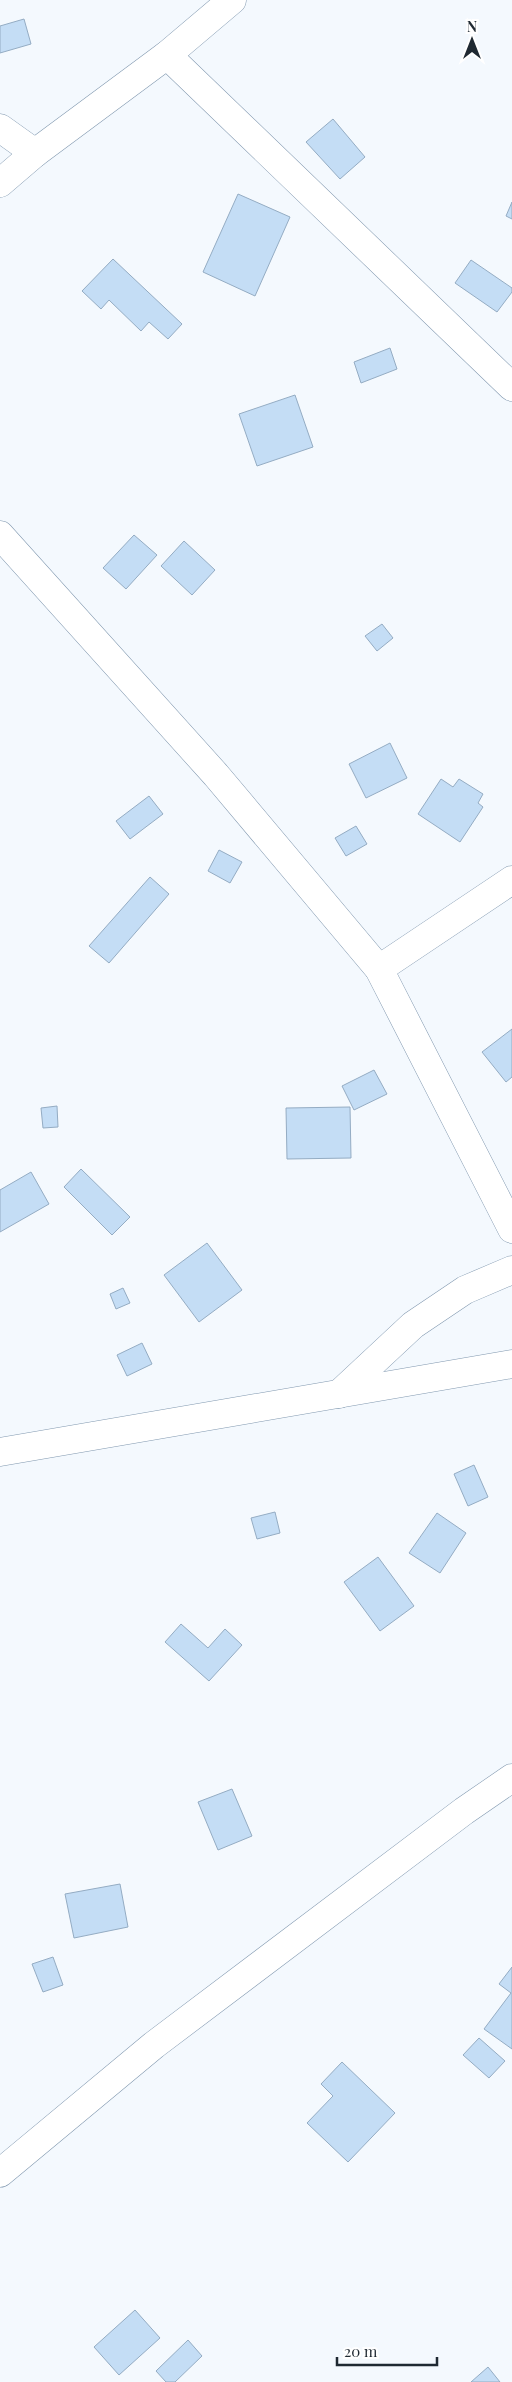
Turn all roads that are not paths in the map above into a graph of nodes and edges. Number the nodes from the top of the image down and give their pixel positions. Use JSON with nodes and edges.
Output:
{"nodes":[{"id":1,"x":232,"y":0,"type":"edge"},
{"id":2,"x":167,"y":55,"type":"junction"},
{"id":3,"x":0,"y":128,"type":"edge"},
{"id":4,"x":35,"y":153,"type":"junction"},
{"id":5,"x":0,"y":183,"type":"edge"},
{"id":6,"x":512,"y":387,"type":"edge"},
{"id":7,"x":0,"y":535,"type":"edge"},
{"id":8,"x":512,"y":880,"type":"edge"},
{"id":9,"x":378,"y":969,"type":"junction"},
{"id":10,"x":512,"y":1228,"type":"edge"},
{"id":11,"x":512,"y":1270,"type":"edge"},
{"id":12,"x":512,"y":1364,"type":"edge"},
{"id":13,"x":339,"y":1394,"type":"junction"},
{"id":14,"x":0,"y":1452,"type":"edge"},
{"id":15,"x":512,"y":1778,"type":"edge"},
{"id":16,"x":0,"y":2173,"type":"edge"}],
"edges":[{"from":1,"to":2,"type":"street"},
{"from":2,"to":4,"type":"street"},
{"from":2,"to":6,"type":"street"},
{"from":3,"to":4,"type":"street"},
{"from":4,"to":5,"type":"street"},
{"from":7,"to":9,"type":"street"},
{"from":8,"to":9,"type":"street"},
{"from":9,"to":10,"type":"street"},
{"from":11,"to":13,"type":"street"},
{"from":12,"to":13,"type":"street"},
{"from":13,"to":14,"type":"street"},
{"from":15,"to":16,"type":"street"}]}
